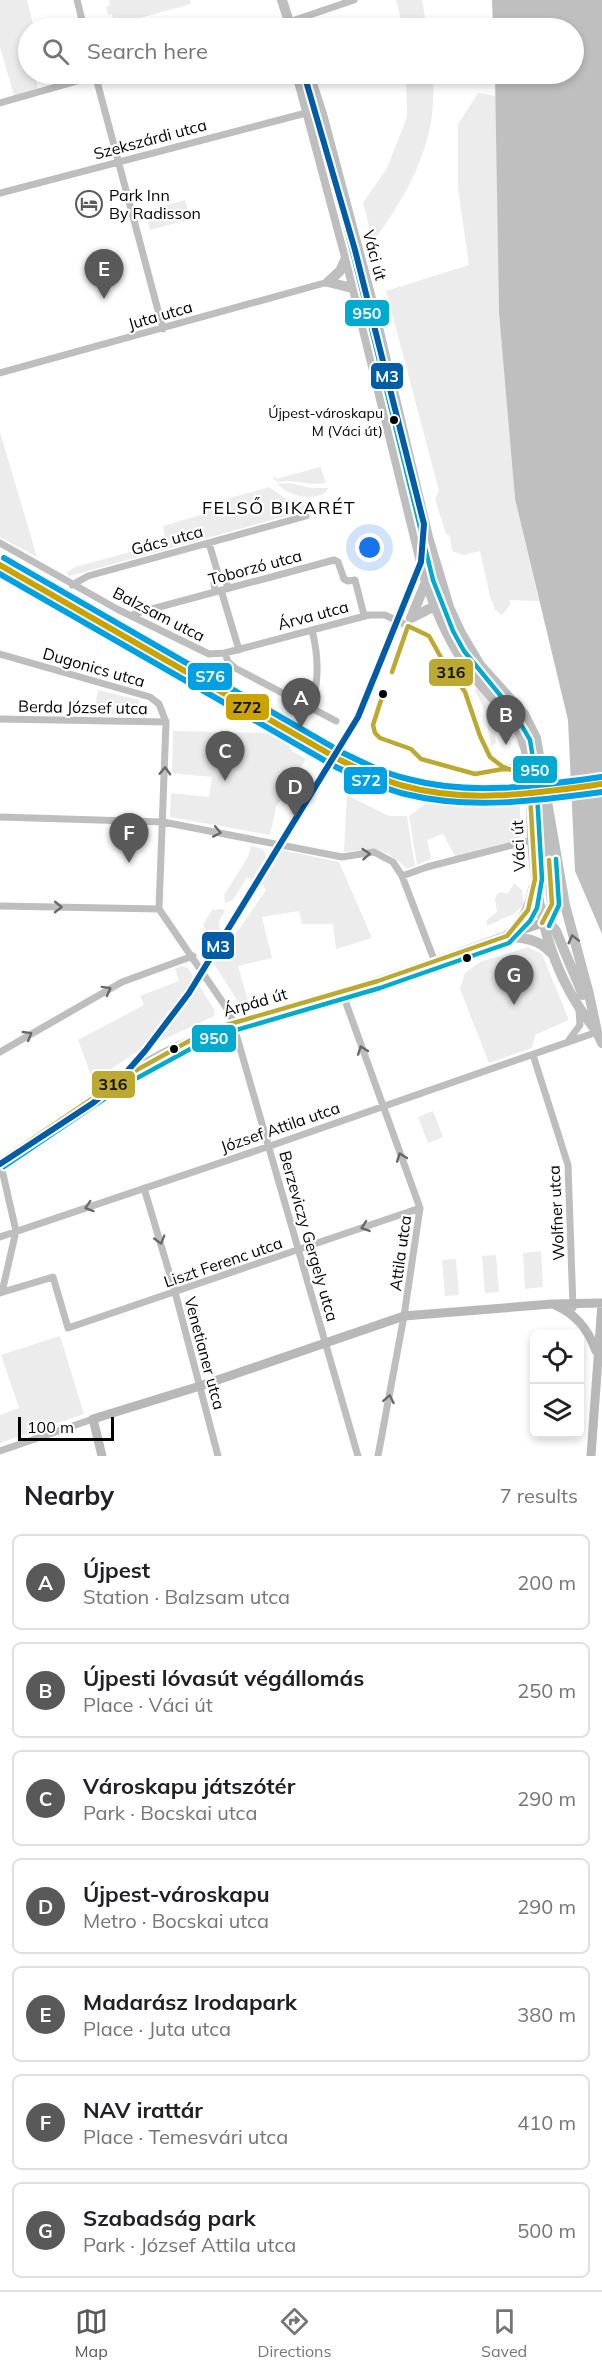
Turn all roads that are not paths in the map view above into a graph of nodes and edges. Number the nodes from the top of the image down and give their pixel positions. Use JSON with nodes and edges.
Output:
{"nodes":[{"id":1,"x":77,"y":0,"type":"edge"},
{"id":2,"x":282,"y":0,"type":"edge"},
{"id":3,"x":354,"y":0,"type":"edge"},
{"id":4,"x":82,"y":18,"type":"edge"},
{"id":5,"x":288,"y":18,"type":"edge"},
{"id":6,"x":308,"y":18,"type":"edge"},
{"id":7,"x":64,"y":84,"type":"edge"},
{"id":8,"x":97,"y":84,"type":"edge"},
{"id":9,"x":299,"y":84,"type":"edge"},
{"id":10,"x":312,"y":84,"type":"edge"},
{"id":11,"x":0,"y":103,"type":"edge"},
{"id":12,"x":306,"y":113,"type":"junction"},
{"id":13,"x":327,"y":130,"type":"junction"},
{"id":14,"x":118,"y":161,"type":"junction"},
{"id":15,"x":0,"y":193,"type":"edge"},
{"id":16,"x":346,"y":257,"type":"junction"},
{"id":17,"x":360,"y":258,"type":"junction"},
{"id":18,"x":327,"y":282,"type":"junction"},
{"id":19,"x":353,"y":288,"type":"junction"},
{"id":20,"x":372,"y":302,"type":"junction"},
{"id":21,"x":163,"y":329,"type":"junction"},
{"id":22,"x":0,"y":373,"type":"edge"},
{"id":23,"x":306,"y":516,"type":"dead end"},
{"id":24,"x":0,"y":543,"type":"edge"},
{"id":25,"x":209,"y":543,"type":"junction"},
{"id":26,"x":219,"y":577,"type":"junction"},
{"id":27,"x":426,"y":582,"type":"junction"},
{"id":28,"x":72,"y":585,"type":"junction"},
{"id":29,"x":222,"y":590,"type":"junction"},
{"id":30,"x":443,"y":590,"type":"junction"},
{"id":31,"x":435,"y":606,"type":"junction"},
{"id":32,"x":150,"y":609,"type":"junction"},
{"id":33,"x":364,"y":615,"type":"junction"},
{"id":34,"x":131,"y":616,"type":"junction"},
{"id":35,"x":409,"y":622,"type":"junction"},
{"id":36,"x":149,"y":626,"type":"junction"},
{"id":37,"x":312,"y":630,"type":"junction"},
{"id":38,"x":238,"y":650,"type":"junction"},
{"id":39,"x":225,"y":653,"type":"junction"},
{"id":40,"x":0,"y":654,"type":"edge"},
{"id":41,"x":311,"y":709,"type":"junction"},
{"id":42,"x":0,"y":719,"type":"edge"},
{"id":43,"x":336,"y":721,"type":"dead end"},
{"id":44,"x":166,"y":722,"type":"junction"},
{"id":45,"x":526,"y":753,"type":"junction"},
{"id":46,"x":508,"y":769,"type":"junction"},
{"id":47,"x":529,"y":776,"type":"junction"},
{"id":48,"x":547,"y":800,"type":"junction"},
{"id":49,"x":0,"y":817,"type":"edge"},
{"id":50,"x":163,"y":822,"type":"junction"},
{"id":51,"x":545,"y":825,"type":"junction"},
{"id":52,"x":532,"y":840,"type":"junction"},
{"id":53,"x":549,"y":862,"type":"junction"},
{"id":54,"x":402,"y":876,"type":"junction"},
{"id":55,"x":535,"y":879,"type":"junction"},
{"id":56,"x":565,"y":905,"type":"junction"},
{"id":57,"x":0,"y":906,"type":"edge"},
{"id":58,"x":159,"y":909,"type":"junction"},
{"id":59,"x":542,"y":923,"type":"junction"},
{"id":60,"x":507,"y":936,"type":"junction"},
{"id":61,"x":553,"y":955,"type":"junction"},
{"id":62,"x":193,"y":956,"type":"junction"},
{"id":63,"x":435,"y":962,"type":"junction"},
{"id":64,"x":342,"y":992,"type":"junction"},
{"id":65,"x":578,"y":1009,"type":"junction"},
{"id":66,"x":594,"y":1013,"type":"junction"},
{"id":67,"x":233,"y":1023,"type":"junction"},
{"id":68,"x":597,"y":1032,"type":"junction"},
{"id":69,"x":568,"y":1042,"type":"junction"},
{"id":70,"x":602,"y":1043,"type":"edge"},
{"id":71,"x":0,"y":1052,"type":"edge"},
{"id":72,"x":533,"y":1055,"type":"junction"},
{"id":73,"x":382,"y":1105,"type":"junction"},
{"id":74,"x":270,"y":1146,"type":"junction"},
{"id":75,"x":0,"y":1161,"type":"edge"},
{"id":76,"x":144,"y":1188,"type":"junction"},
{"id":77,"x":420,"y":1208,"type":"junction"},
{"id":78,"x":16,"y":1231,"type":"junction"},
{"id":79,"x":0,"y":1237,"type":"edge"},
{"id":80,"x":299,"y":1250,"type":"junction"},
{"id":81,"x":1,"y":1292,"type":"edge"},
{"id":82,"x":175,"y":1292,"type":"junction"},
{"id":83,"x":602,"y":1303,"type":"edge"},
{"id":84,"x":573,"y":1308,"type":"junction"},
{"id":85,"x":405,"y":1316,"type":"junction"},
{"id":86,"x":325,"y":1342,"type":"junction"},
{"id":87,"x":598,"y":1356,"type":"junction"},
{"id":88,"x":200,"y":1386,"type":"junction"},
{"id":89,"x":93,"y":1419,"type":"junction"},
{"id":90,"x":0,"y":1451,"type":"edge"},
{"id":91,"x":102,"y":1456,"type":"edge"},
{"id":92,"x":218,"y":1456,"type":"edge"},
{"id":93,"x":358,"y":1456,"type":"edge"},
{"id":94,"x":377,"y":1456,"type":"edge"},
{"id":95,"x":591,"y":1456,"type":"edge"}],
"edges":[{"from":1,"to":4,"type":"street"},
{"from":2,"to":5,"type":"main road"},
{"from":3,"to":6,"type":"street"},
{"from":7,"to":11,"type":"street"},
{"from":8,"to":14,"type":"street"},
{"from":9,"to":12,"type":"main road","name":"Váci út"},
{"from":10,"to":13,"type":"main road","name":"Váci út"},
{"from":12,"to":13,"type":"street"},
{"from":12,"to":14,"type":"street","name":"Szekszárdi utca"},
{"from":12,"to":16,"type":"main road","name":"Váci út"},
{"from":13,"to":17,"type":"main road","name":"Váci út"},
{"from":14,"to":15,"type":"street","name":"Szekszárdi utca"},
{"from":14,"to":21,"type":"street"},
{"from":16,"to":17,"type":"main road"},
{"from":16,"to":18,"type":"main road"},
{"from":16,"to":19,"type":"main road","name":"Váci út"},
{"from":17,"to":20,"type":"main road","name":"Váci út"},
{"from":18,"to":19,"type":"main road"},
{"from":18,"to":21,"type":"street","name":"Juta utca"},
{"from":19,"to":20,"type":"main road"},
{"from":19,"to":27,"type":"main road","name":"Váci út"},
{"from":20,"to":30,"type":"main road","name":"Váci út"},
{"from":21,"to":22,"type":"street","name":"Juta utca"},
{"from":23,"to":25,"type":"street","name":"Gács utca"},
{"from":24,"to":28,"type":"street","name":"Balzsam utca"},
{"from":25,"to":26,"type":"street"},
{"from":25,"to":28,"type":"street","name":"Gács utca"},
{"from":26,"to":29,"type":"street"},
{"from":26,"to":29,"type":"street"},
{"from":27,"to":31,"type":"main road","name":"Váci út"},
{"from":27,"to":35,"type":"main road"},
{"from":28,"to":34,"type":"street","name":"Balzsam utca"},
{"from":29,"to":32,"type":"street","name":"Toborzó utca"},
{"from":29,"to":33,"type":"street","name":"Toborzó utca"},
{"from":29,"to":38,"type":"street"},
{"from":30,"to":31,"type":"main road"},
{"from":30,"to":48,"type":"main road","name":"Váci út"},
{"from":31,"to":35,"type":"main road"},
{"from":31,"to":45,"type":"main road","name":"Váci út"},
{"from":32,"to":34,"type":"street","name":"Toborzó utca"},
{"from":32,"to":36,"type":"street"},
{"from":33,"to":35,"type":"street","name":"Árva utca"},
{"from":33,"to":37,"type":"street","name":"Árva utca"},
{"from":34,"to":36,"type":"street","name":"Balzsam utca"},
{"from":35,"to":46,"type":"street","name":"Árva utca"},
{"from":36,"to":39,"type":"street","name":"Balzsam utca"},
{"from":37,"to":38,"type":"street","name":"Árva utca"},
{"from":37,"to":41,"type":"street"},
{"from":38,"to":39,"type":"street","name":"Árva utca"},
{"from":39,"to":41,"type":"street"},
{"from":40,"to":44,"type":"street","name":"Dugonics utca"},
{"from":41,"to":43,"type":"street"},
{"from":42,"to":44,"type":"street","name":"Berda József utca"},
{"from":50,"to":44,"type":"street","one_way":true},
{"from":45,"to":46,"type":"main road"},
{"from":45,"to":47,"type":"main road","name":"Váci út"},
{"from":46,"to":47,"type":"main road"},
{"from":47,"to":51,"type":"main road"},
{"from":47,"to":52,"type":"main road","name":"Váci út"},
{"from":48,"to":51,"type":"main road"},
{"from":48,"to":56,"type":"main road","name":"Váci út"},
{"from":49,"to":50,"type":"street"},
{"from":50,"to":54,"type":"street","one_way":true},
{"from":50,"to":58,"type":"street"},
{"from":51,"to":53,"type":"main road"},
{"from":52,"to":54,"type":"street"},
{"from":52,"to":55,"type":"main road","name":"Váci út"},
{"from":53,"to":56,"type":"main road"},
{"from":53,"to":59,"type":"main road"},
{"from":54,"to":63,"type":"street"},
{"from":55,"to":59,"type":"main road","name":"Váci út"},
{"from":55,"to":60,"type":"main road"},
{"from":66,"to":56,"type":"main road","name":"Váci út","one_way":true},
{"from":57,"to":58,"type":"street","one_way":true},
{"from":58,"to":62,"type":"street","name":"Berzeviczy Gergely utca"},
{"from":59,"to":60,"type":"street","name":"Árpád út"},
{"from":59,"to":61,"type":"main road","name":"Váci út"},
{"from":59,"to":66,"type":"main road"},
{"from":60,"to":61,"type":"main road"},
{"from":60,"to":63,"type":"street","name":"Árpád út"},
{"from":61,"to":65,"type":"main road","name":"Váci út"},
{"from":62,"to":67,"type":"street","name":"Berzeviczy Gergely utca"},
{"from":71,"to":62,"type":"street","one_way":true},
{"from":63,"to":64,"type":"street","name":"Árpád út"},
{"from":64,"to":67,"type":"street","name":"Árpád út"},
{"from":73,"to":64,"type":"street","name":"Attila utca","one_way":true},
{"from":65,"to":68,"type":"main road","name":"Váci út"},
{"from":65,"to":69,"type":"street"},
{"from":66,"to":68,"type":"main road","name":"Váci út"},
{"from":67,"to":74,"type":"street","name":"Berzeviczy Gergely utca"},
{"from":67,"to":75,"type":"street","name":"Árpád út"},
{"from":68,"to":69,"type":"street","name":"József Attila utca"},
{"from":68,"to":70,"type":"main road","name":"Váci út"},
{"from":69,"to":72,"type":"street","name":"József Attila utca"},
{"from":72,"to":73,"type":"street","name":"József Attila utca"},
{"from":72,"to":84,"type":"street","name":"Wolfner utca"},
{"from":73,"to":74,"type":"street","name":"József Attila utca"},
{"from":77,"to":73,"type":"street","name":"Attila utca","one_way":true},
{"from":74,"to":76,"type":"street","name":"József Attila utca"},
{"from":74,"to":80,"type":"street","name":"Berzeviczy Gergely utca"},
{"from":75,"to":78,"type":"street"},
{"from":76,"to":78,"type":"street","name":"József Attila utca","one_way":true},
{"from":76,"to":82,"type":"street","name":"Venetianer utca","one_way":true},
{"from":77,"to":80,"type":"street","name":"Liszt Ferenc utca","one_way":true},
{"from":77,"to":85,"type":"street","name":"Attila utca"},
{"from":78,"to":79,"type":"street","name":"József Attila utca"},
{"from":78,"to":81,"type":"street"},
{"from":80,"to":82,"type":"street","name":"Liszt Ferenc utca"},
{"from":80,"to":86,"type":"street","name":"Berzeviczy Gergely utca"},
{"from":81,"to":82,"type":"street","name":"Liszt Ferenc utca"},
{"from":82,"to":88,"type":"street","name":"Venetianer utca"},
{"from":83,"to":84,"type":"street"},
{"from":83,"to":87,"type":"street"},
{"from":84,"to":85,"type":"street"},
{"from":84,"to":87,"type":"street"},
{"from":85,"to":86,"type":"street"},
{"from":94,"to":85,"type":"street","name":"Attila utca","one_way":true},
{"from":86,"to":88,"type":"street"},
{"from":86,"to":93,"type":"street","name":"Berzeviczy Gergely utca"},
{"from":87,"to":95,"type":"street"},
{"from":88,"to":89,"type":"street"},
{"from":88,"to":92,"type":"street","name":"Venetianer utca"},
{"from":89,"to":90,"type":"street"},
{"from":89,"to":91,"type":"street"}]}
